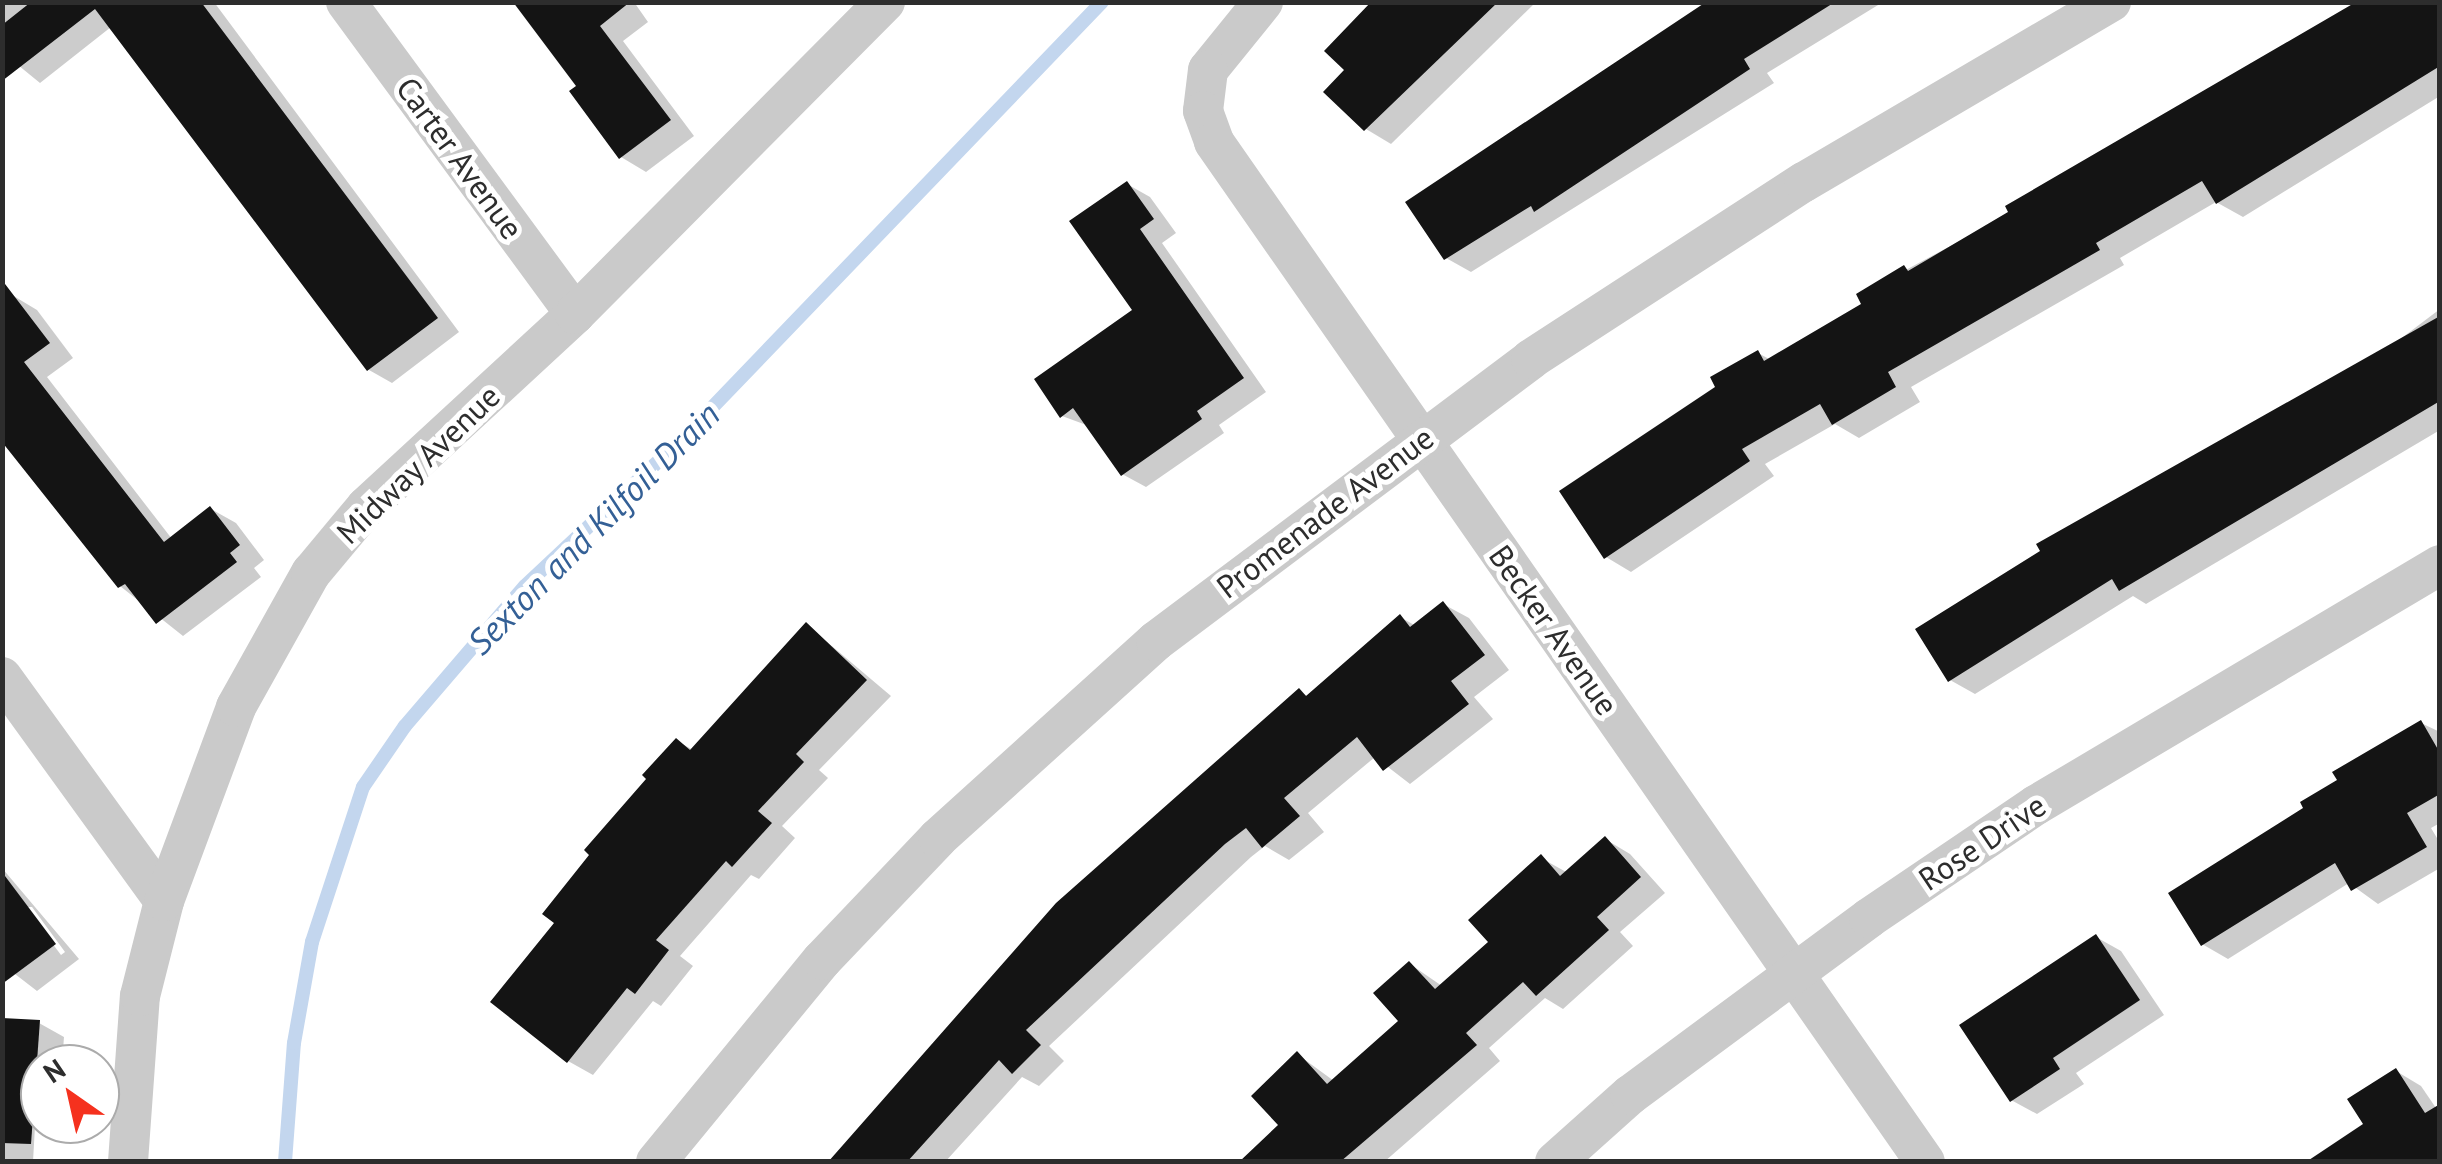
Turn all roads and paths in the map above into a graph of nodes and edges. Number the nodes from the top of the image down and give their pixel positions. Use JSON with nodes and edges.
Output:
{"nodes":[{"id":1,"x":346,"y":2,"type":"edge"},
{"id":2,"x":885,"y":2,"type":"edge"},
{"id":3,"x":1263,"y":2,"type":"edge"},
{"id":4,"x":2110,"y":2,"type":"edge"},
{"id":5,"x":575,"y":314,"type":"junction"},
{"id":6,"x":1421,"y":440,"type":"junction"},
{"id":7,"x":2440,"y":565,"type":"edge"},
{"id":8,"x":2,"y":677,"type":"edge"},
{"id":9,"x":164,"y":901,"type":"junction"},
{"id":10,"x":1794,"y":974,"type":"junction"},
{"id":11,"x":128,"y":1162,"type":"edge"},
{"id":12,"x":656,"y":1162,"type":"edge"},
{"id":13,"x":1555,"y":1162,"type":"edge"},
{"id":14,"x":1925,"y":1162,"type":"edge"}],
"edges":[{"from":1,"to":5,"type":"street","name":"Carter Avenue"},
{"from":2,"to":5,"type":"street","name":"Midway Avenue"},
{"from":3,"to":6,"type":"street","name":"Becker Avenue"},
{"from":4,"to":6,"type":"street","name":"Promenade Avenue"},
{"from":5,"to":9,"type":"street","name":"Midway Avenue"},
{"from":6,"to":10,"type":"street","name":"Becker Avenue"},
{"from":6,"to":12,"type":"street","name":"Promenade Avenue"},
{"from":7,"to":10,"type":"street","name":"Rose Drive"},
{"from":8,"to":9,"type":"street"},
{"from":9,"to":11,"type":"street","name":"Midway Avenue"},
{"from":10,"to":13,"type":"street","name":"Rose Drive"},
{"from":10,"to":14,"type":"street","name":"Becker Avenue"}]}
